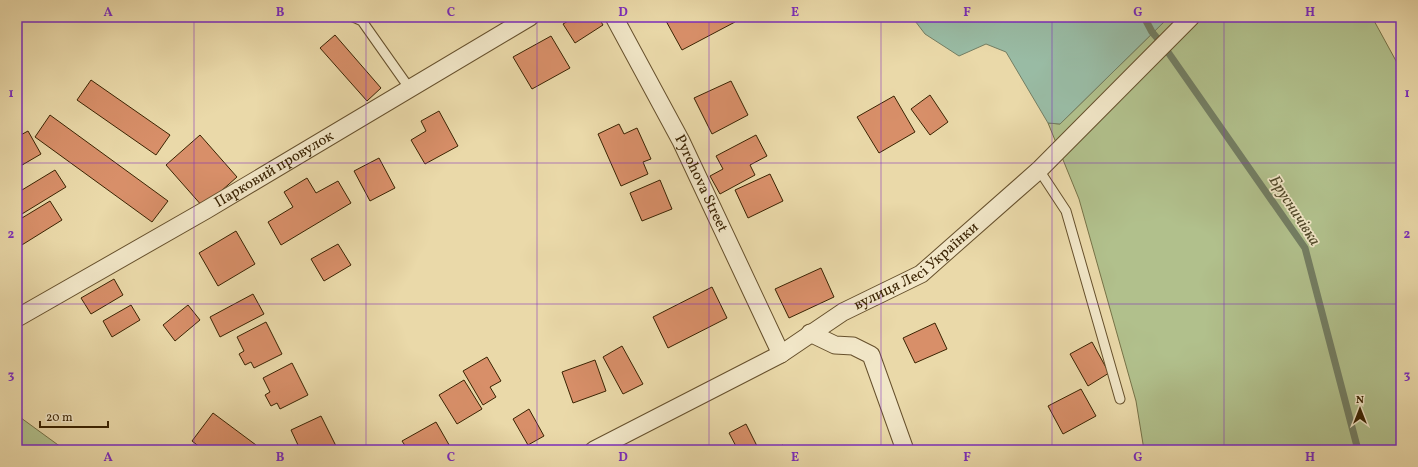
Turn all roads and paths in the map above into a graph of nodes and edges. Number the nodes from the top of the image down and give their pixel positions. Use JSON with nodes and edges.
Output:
{"nodes":[{"id":1,"x":353,"y":17,"type":"edge"},
{"id":2,"x":530,"y":17,"type":"edge"},
{"id":3,"x":614,"y":17,"type":"edge"},
{"id":4,"x":1191,"y":17,"type":"edge"},
{"id":5,"x":410,"y":89,"type":"junction"},
{"id":6,"x":1039,"y":170,"type":"junction"},
{"id":7,"x":17,"y":318,"type":"edge"},
{"id":8,"x":810,"y":333,"type":"junction"},
{"id":9,"x":781,"y":354,"type":"junction"},
{"id":10,"x":1120,"y":399,"type":"dead end"},
{"id":11,"x":594,"y":450,"type":"edge"},
{"id":12,"x":905,"y":450,"type":"edge"}],
"edges":[{"from":1,"to":5,"type":"lane"},
{"from":2,"to":5,"type":"street","name":"Парковий провулок"},
{"from":3,"to":9,"type":"street","name":"Pyrohova Street"},
{"from":4,"to":6,"type":"street","name":"вулиця Лесі Українки"},
{"from":5,"to":7,"type":"street","name":"Парковий провулок"},
{"from":6,"to":8,"type":"street","name":"вулиця Лесі Українки"},
{"from":6,"to":10,"type":"lane"},
{"from":8,"to":9,"type":"street","name":"вулиця Лесі Українки"},
{"from":8,"to":12,"type":"street"},
{"from":9,"to":11,"type":"street","name":"вулиця Лесі Українки"}]}
